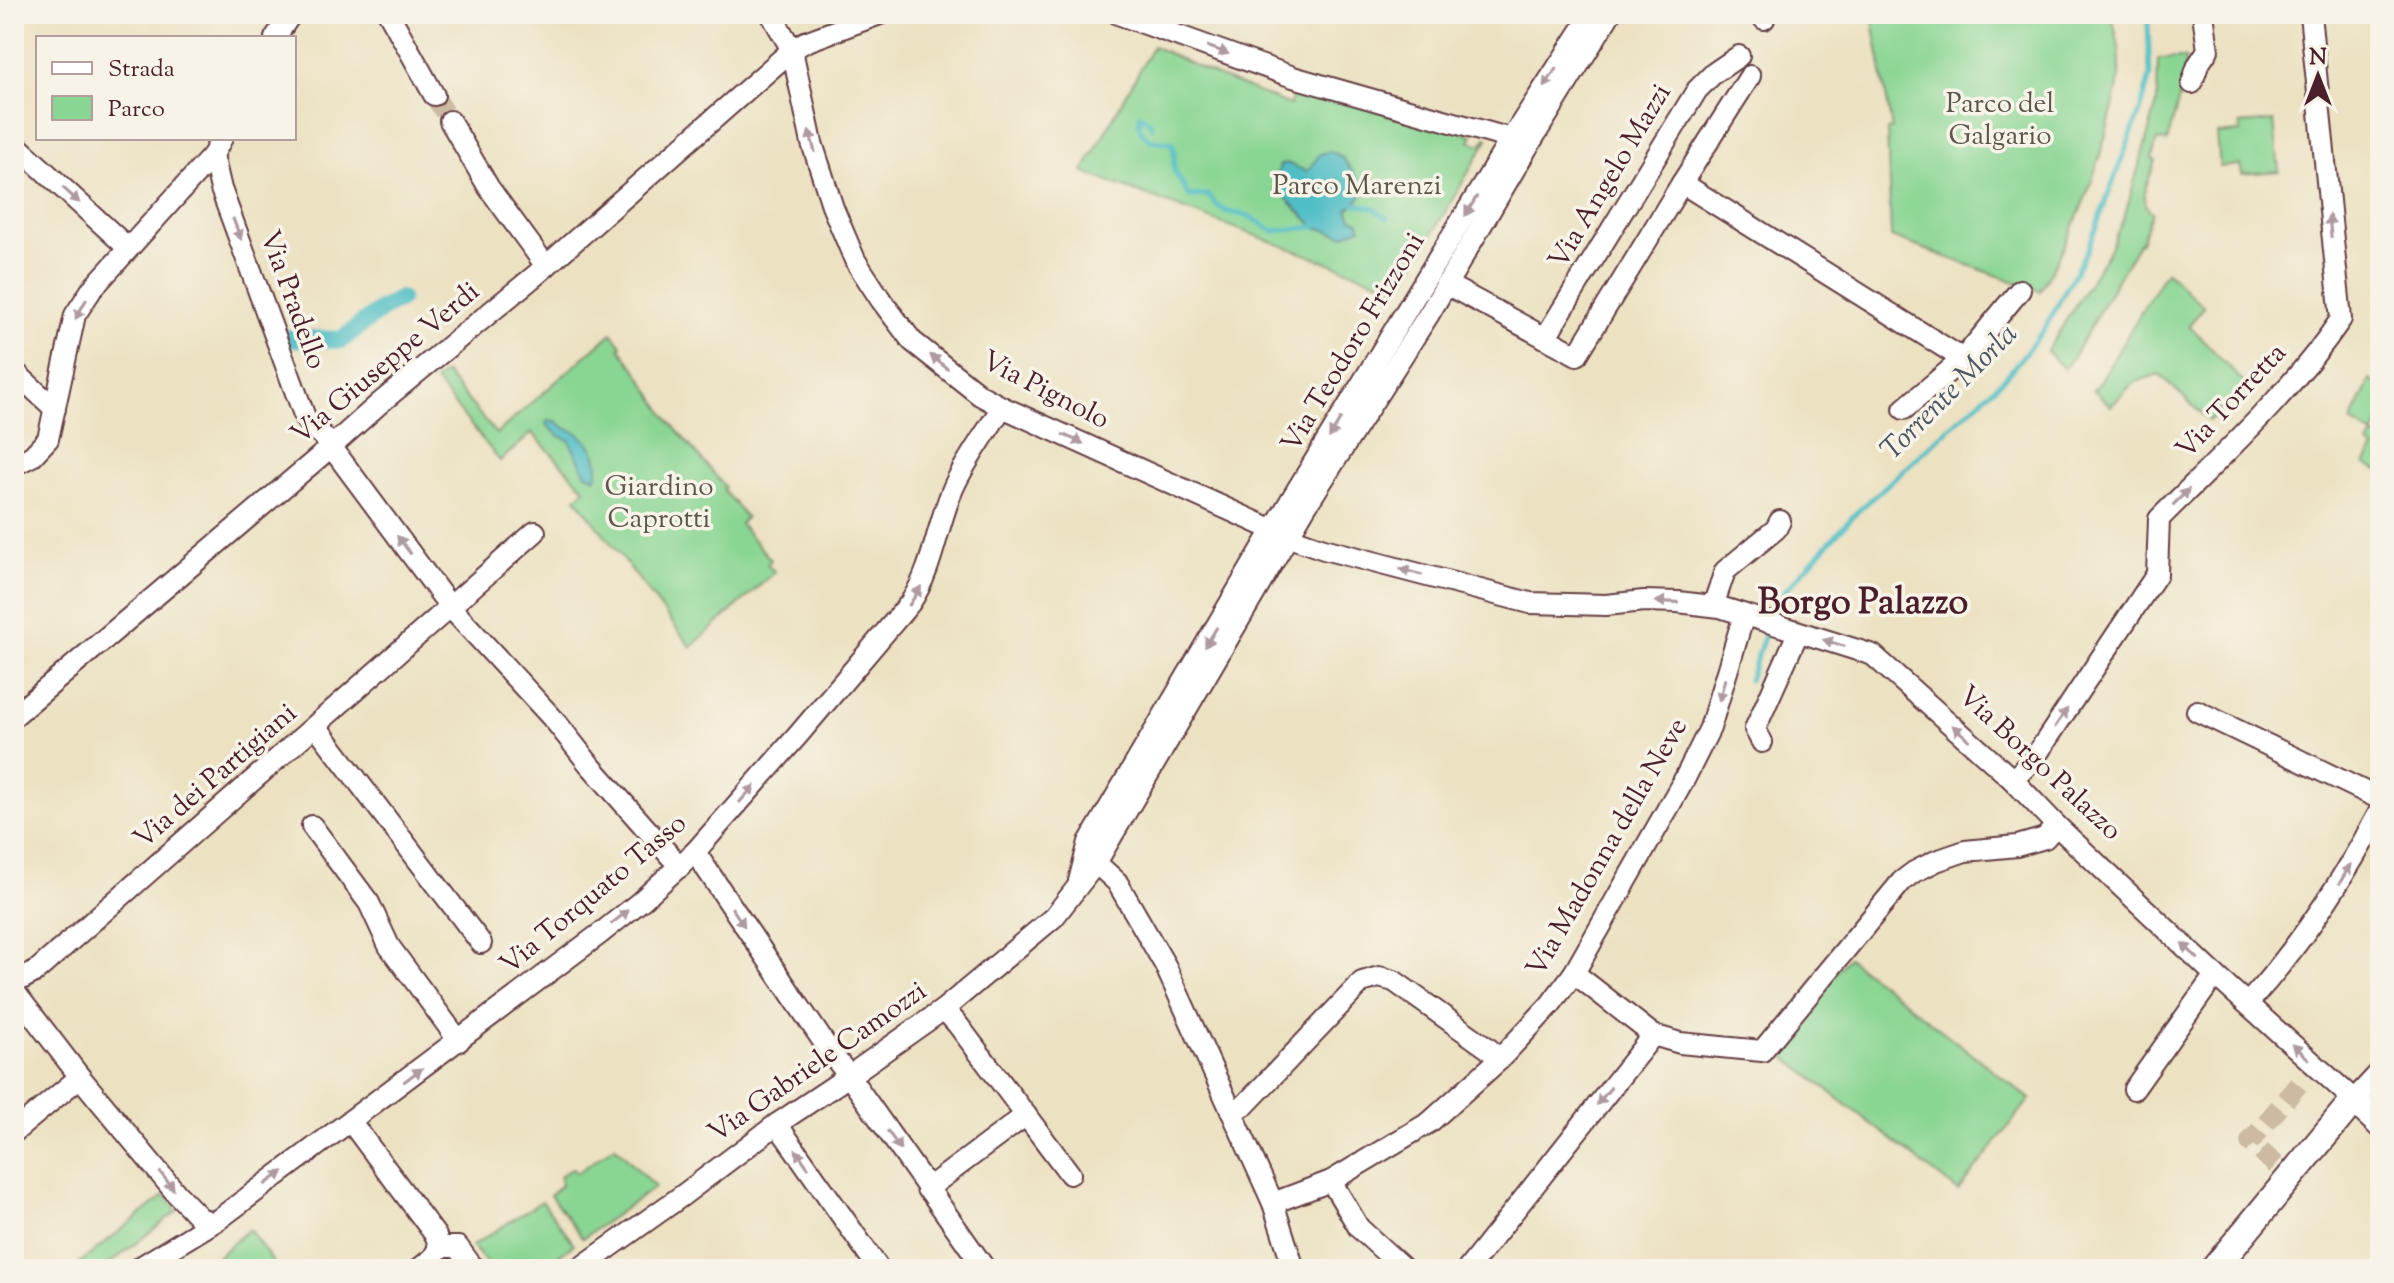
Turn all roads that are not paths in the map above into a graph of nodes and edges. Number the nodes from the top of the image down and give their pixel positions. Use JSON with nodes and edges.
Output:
{"nodes":[{"id":1,"x":291,"y":14,"type":"edge"},
{"id":2,"x":389,"y":14,"type":"edge"},
{"id":3,"x":771,"y":14,"type":"edge"},
{"id":4,"x":880,"y":14,"type":"edge"},
{"id":5,"x":1118,"y":14,"type":"edge"},
{"id":6,"x":1592,"y":14,"type":"edge"},
{"id":7,"x":1610,"y":14,"type":"edge"},
{"id":8,"x":2203,"y":14,"type":"edge"},
{"id":9,"x":2310,"y":14,"type":"edge"},
{"id":10,"x":276,"y":36,"type":"edge"},
{"id":11,"x":792,"y":50,"type":"junction"},
{"id":12,"x":1739,"y":56,"type":"dead end"},
{"id":13,"x":1750,"y":76,"type":"dead end"},
{"id":14,"x":2192,"y":83,"type":"dead end"},
{"id":15,"x":434,"y":95,"type":"tunnel mouth"},
{"id":16,"x":450,"y":121,"type":"tunnel mouth"},
{"id":17,"x":1511,"y":139,"type":"junction"},
{"id":18,"x":14,"y":143,"type":"edge"},
{"id":19,"x":218,"y":146,"type":"edge"},
{"id":20,"x":1682,"y":183,"type":"junction"},
{"id":21,"x":128,"y":248,"type":"junction"},
{"id":22,"x":546,"y":266,"type":"junction"},
{"id":23,"x":1450,"y":287,"type":"junction"},
{"id":24,"x":2020,"y":290,"type":"dead end"},
{"id":25,"x":1545,"y":338,"type":"junction"},
{"id":26,"x":1963,"y":359,"type":"junction"},
{"id":27,"x":14,"y":371,"type":"edge"},
{"id":28,"x":1002,"y":407,"type":"junction"},
{"id":29,"x":55,"y":409,"type":"junction"},
{"id":30,"x":1904,"y":409,"type":"dead end"},
{"id":31,"x":331,"y":447,"type":"junction"},
{"id":32,"x":14,"y":465,"type":"edge"},
{"id":33,"x":1305,"y":505,"type":"junction"},
{"id":34,"x":1780,"y":521,"type":"dead end"},
{"id":35,"x":535,"y":532,"type":"dead end"},
{"id":36,"x":1281,"y":542,"type":"junction"},
{"id":37,"x":1324,"y":549,"type":"joint"},
{"id":38,"x":1713,"y":606,"type":"junction"},
{"id":39,"x":451,"y":608,"type":"junction"},
{"id":40,"x":1747,"y":616,"type":"junction"},
{"id":41,"x":1794,"y":631,"type":"junction"},
{"id":42,"x":2197,"y":711,"type":"dead end"},
{"id":43,"x":14,"y":716,"type":"edge"},
{"id":44,"x":316,"y":726,"type":"junction"},
{"id":45,"x":1762,"y":742,"type":"dead end"},
{"id":46,"x":2013,"y":780,"type":"junction"},
{"id":47,"x":2380,"y":799,"type":"edge"},
{"id":48,"x":1114,"y":803,"type":"junction"},
{"id":49,"x":2380,"y":811,"type":"edge"},
{"id":50,"x":2056,"y":825,"type":"junction"},
{"id":51,"x":312,"y":826,"type":"dead end"},
{"id":52,"x":1089,"y":842,"type":"junction"},
{"id":53,"x":695,"y":852,"type":"junction"},
{"id":54,"x":1096,"y":863,"type":"junction"},
{"id":55,"x":680,"y":867,"type":"junction"},
{"id":56,"x":1077,"y":888,"type":"junction"},
{"id":57,"x":481,"y":943,"type":"dead end"},
{"id":58,"x":1574,"y":973,"type":"junction"},
{"id":59,"x":2215,"y":975,"type":"junction"},
{"id":60,"x":14,"y":983,"type":"edge"},
{"id":61,"x":14,"y":991,"type":"edge"},
{"id":62,"x":2248,"y":1003,"type":"junction"},
{"id":63,"x":944,"y":1009,"type":"junction"},
{"id":64,"x":1653,"y":1035,"type":"junction"},
{"id":65,"x":459,"y":1041,"type":"junction"},
{"id":66,"x":1499,"y":1060,"type":"junction"},
{"id":67,"x":2380,"y":1072,"type":"edge"},
{"id":68,"x":849,"y":1076,"type":"junction"},
{"id":69,"x":80,"y":1077,"type":"junction"},
{"id":70,"x":2134,"y":1089,"type":"dead end"},
{"id":71,"x":2354,"y":1100,"type":"junction"},
{"id":72,"x":1231,"y":1111,"type":"junction"},
{"id":73,"x":1026,"y":1115,"type":"junction"},
{"id":74,"x":351,"y":1122,"type":"junction"},
{"id":75,"x":777,"y":1124,"type":"junction"},
{"id":76,"x":2380,"y":1124,"type":"edge"},
{"id":77,"x":14,"y":1132,"type":"edge"},
{"id":78,"x":1070,"y":1174,"type":"dead end"},
{"id":79,"x":1331,"y":1181,"type":"junction"},
{"id":80,"x":927,"y":1189,"type":"junction"},
{"id":81,"x":1273,"y":1203,"type":"junction"},
{"id":82,"x":210,"y":1222,"type":"junction"},
{"id":83,"x":439,"y":1247,"type":"junction"},
{"id":84,"x":588,"y":1267,"type":"edge"},
{"id":85,"x":137,"y":1269,"type":"edge"},
{"id":86,"x":419,"y":1269,"type":"edge"},
{"id":87,"x":474,"y":1269,"type":"edge"},
{"id":88,"x":879,"y":1269,"type":"edge"},
{"id":89,"x":985,"y":1269,"type":"edge"},
{"id":90,"x":1294,"y":1269,"type":"edge"},
{"id":91,"x":1404,"y":1269,"type":"edge"},
{"id":92,"x":1468,"y":1269,"type":"edge"},
{"id":93,"x":2214,"y":1269,"type":"edge"}],
"edges":[{"from":1,"to":10,"type":"street"},
{"from":2,"to":15,"type":"street"},
{"from":3,"to":11,"type":"street","name":"Via Pignolo"},
{"from":4,"to":11,"type":"street","name":"Via Giuseppe Verdi"},
{"from":5,"to":17,"type":"street","one_way":true},
{"from":6,"to":17,"type":"street","name":"Via Teodoro Frizzoni","one_way":true},
{"from":7,"to":23,"type":"street","name":"Via Teodoro Frizzoni"},
{"from":8,"to":14,"type":"street"},
{"from":46,"to":9,"type":"street","name":"Via Torretta","one_way":true},
{"from":11,"to":22,"type":"street","name":"Via Giuseppe Verdi"},
{"from":28,"to":11,"type":"street","name":"Via Pignolo","one_way":true},
{"from":12,"to":25,"type":"street","name":"Via Angelo Mazzi"},
{"from":13,"to":20,"type":"street"},
{"from":16,"to":22,"type":"street"},
{"from":17,"to":33,"type":"street","name":"Via Teodoro Frizzoni","one_way":true},
{"from":18,"to":21,"type":"street","one_way":true},
{"from":19,"to":21,"type":"street"},
{"from":19,"to":31,"type":"street","name":"Via Pradello","one_way":true},
{"from":20,"to":25,"type":"street"},
{"from":20,"to":26,"type":"street"},
{"from":21,"to":29,"type":"street","one_way":true},
{"from":22,"to":31,"type":"street","name":"Via Giuseppe Verdi"},
{"from":23,"to":25,"type":"street"},
{"from":23,"to":33,"type":"street","name":"Via Teodoro Frizzoni"},
{"from":24,"to":26,"type":"street"},
{"from":26,"to":30,"type":"street"},
{"from":27,"to":29,"type":"street"},
{"from":28,"to":36,"type":"street","name":"Via Pignolo","one_way":true},
{"from":53,"to":28,"type":"street","name":"Via Torquato Tasso","one_way":true},
{"from":29,"to":32,"type":"street"},
{"from":39,"to":31,"type":"street","name":"Via Pradello","one_way":true},
{"from":31,"to":43,"type":"street","name":"Via Giuseppe Verdi"},
{"from":33,"to":36,"type":"street"},
{"from":34,"to":38,"type":"street"},
{"from":35,"to":39,"type":"street"},
{"from":36,"to":37,"type":"street","name":"Via Pignolo"},
{"from":36,"to":48,"type":"street","name":"Via Gabriele Camozzi"},
{"from":36,"to":54,"type":"street","name":"Via Gabriele Camozzi"},
{"from":38,"to":37,"type":"street","name":"Via Borgo Palazzo","one_way":true},
{"from":38,"to":40,"type":"street","name":"Via Borgo Palazzo"},
{"from":39,"to":44,"type":"street","name":"Via dei Partigiani"},
{"from":39,"to":55,"type":"street","name":"Via Pradello"},
{"from":40,"to":41,"type":"street","name":"Via Borgo Palazzo"},
{"from":40,"to":58,"type":"street","name":"Via Madonna della Neve","one_way":true},
{"from":41,"to":45,"type":"street"},
{"from":46,"to":41,"type":"street","name":"Via Borgo Palazzo","one_way":true},
{"from":42,"to":47,"type":"street"},
{"from":44,"to":57,"type":"street"},
{"from":44,"to":60,"type":"street","name":"Via dei Partigiani"},
{"from":46,"to":50,"type":"street","name":"Via Borgo Palazzo"},
{"from":48,"to":52,"type":"street","name":"Via Gabriele Camozzi"},
{"from":48,"to":54,"type":"street","name":"Via Gabriele Camozzi"},
{"from":62,"to":49,"type":"street","one_way":true},
{"from":59,"to":50,"type":"street","name":"Via Borgo Palazzo","one_way":true},
{"from":50,"to":64,"type":"street"},
{"from":51,"to":65,"type":"street"},
{"from":52,"to":54,"type":"street"},
{"from":52,"to":56,"type":"street","name":"Via Gabriele Camozzi"},
{"from":53,"to":55,"type":"street","name":"Via Torquato Tasso"},
{"from":53,"to":68,"type":"street","one_way":true},
{"from":54,"to":56,"type":"street","name":"Via Gabriele Camozzi"},
{"from":54,"to":72,"type":"street"},
{"from":65,"to":55,"type":"street","name":"Via Torquato Tasso","one_way":true},
{"from":56,"to":63,"type":"street","name":"Via Gabriele Camozzi"},
{"from":58,"to":64,"type":"street"},
{"from":58,"to":66,"type":"street","name":"Via Madonna della Neve"},
{"from":59,"to":62,"type":"street","name":"Via Borgo Palazzo"},
{"from":59,"to":70,"type":"street"},
{"from":61,"to":69,"type":"street"},
{"from":71,"to":62,"type":"street","name":"Via Borgo Palazzo","one_way":true},
{"from":63,"to":68,"type":"street","name":"Via Gabriele Camozzi"},
{"from":63,"to":73,"type":"street"},
{"from":64,"to":92,"type":"street","one_way":true},
{"from":74,"to":65,"type":"street","name":"Via Torquato Tasso","one_way":true},
{"from":66,"to":72,"type":"street"},
{"from":66,"to":79,"type":"street","name":"Via Madonna della Neve"},
{"from":67,"to":71,"type":"street"},
{"from":68,"to":75,"type":"street","name":"Via Gabriele Camozzi"},
{"from":68,"to":80,"type":"street","one_way":true},
{"from":69,"to":77,"type":"street"},
{"from":69,"to":82,"type":"street","one_way":true},
{"from":71,"to":76,"type":"main road","name":"Via Borgo Palazzo"},
{"from":71,"to":93,"type":"main road"},
{"from":72,"to":81,"type":"street"},
{"from":73,"to":78,"type":"street"},
{"from":73,"to":80,"type":"street"},
{"from":82,"to":74,"type":"street","name":"Via Torquato Tasso","one_way":true},
{"from":74,"to":83,"type":"street"},
{"from":75,"to":84,"type":"street","name":"Via Gabriele Camozzi"},
{"from":88,"to":75,"type":"street","one_way":true},
{"from":79,"to":81,"type":"street","name":"Via Madonna della Neve"},
{"from":79,"to":91,"type":"street"},
{"from":80,"to":89,"type":"street"},
{"from":81,"to":90,"type":"street"},
{"from":82,"to":85,"type":"street","name":"Via Torquato Tasso"},
{"from":83,"to":86,"type":"street"},
{"from":83,"to":87,"type":"street"}]}
